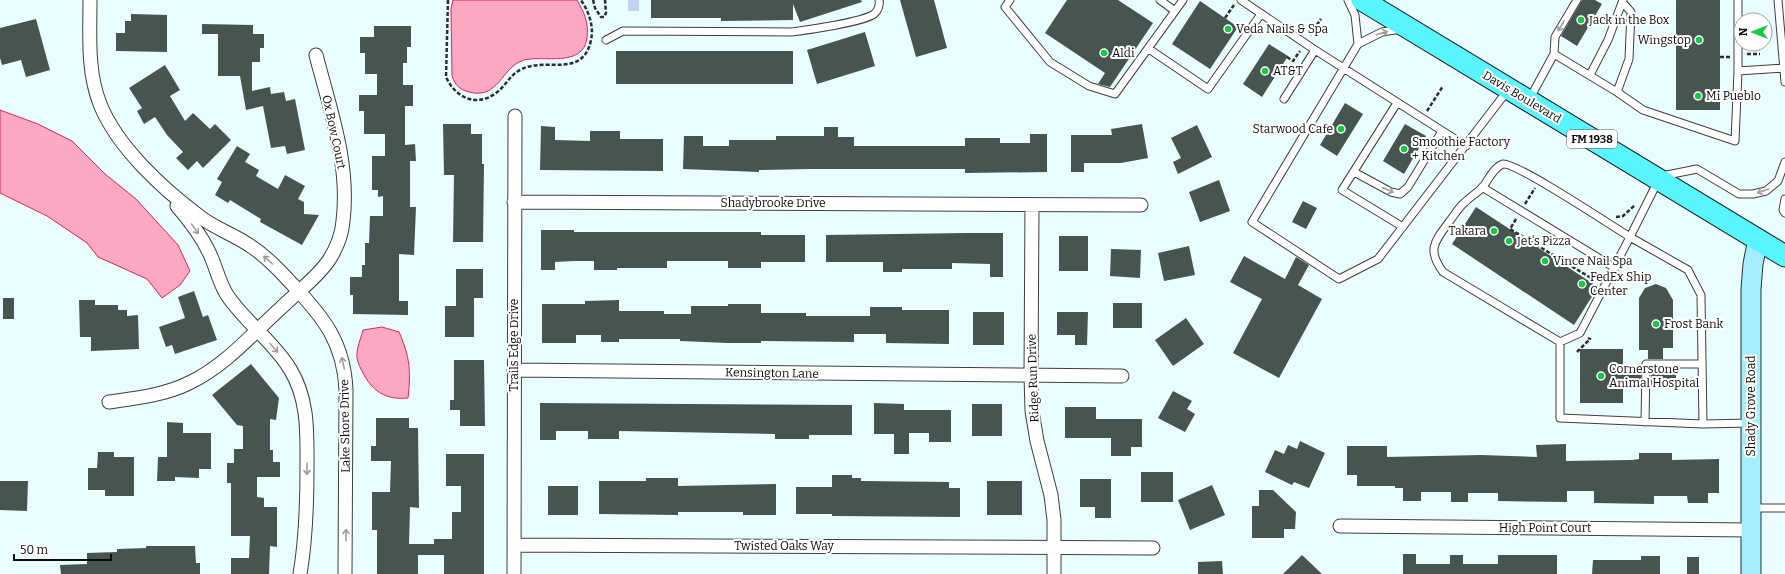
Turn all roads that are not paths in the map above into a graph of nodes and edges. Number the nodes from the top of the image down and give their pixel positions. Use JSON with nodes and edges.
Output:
{"nodes":[{"id":1,"x":90,"y":0,"type":"edge"},
{"id":2,"x":879,"y":0,"type":"edge"},
{"id":3,"x":1010,"y":0,"type":"edge"},
{"id":4,"x":1160,"y":0,"type":"edge"},
{"id":5,"x":1183,"y":0,"type":"edge"},
{"id":6,"x":1241,"y":0,"type":"edge"},
{"id":7,"x":1348,"y":0,"type":"edge"},
{"id":8,"x":1362,"y":0,"type":"edge"},
{"id":9,"x":1577,"y":0,"type":"edge"},
{"id":10,"x":1738,"y":0,"type":"edge"},
{"id":11,"x":1623,"y":1,"type":"edge"},
{"id":12,"x":1780,"y":1,"type":"edge"},
{"id":13,"x":1175,"y":11,"type":"junction"},
{"id":14,"x":1261,"y":14,"type":"junction"},
{"id":15,"x":1409,"y":28,"type":"junction"},
{"id":16,"x":606,"y":40,"type":"dead end"},
{"id":17,"x":1358,"y":44,"type":"junction"},
{"id":18,"x":1149,"y":49,"type":"junction"},
{"id":19,"x":1316,"y":50,"type":"junction"},
{"id":20,"x":1554,"y":54,"type":"junction"},
{"id":21,"x":316,"y":55,"type":"dead end"},
{"id":22,"x":1343,"y":68,"type":"junction"},
{"id":23,"x":1784,"y":68,"type":"junction"},
{"id":24,"x":1738,"y":71,"type":"junction"},
{"id":25,"x":1590,"y":76,"type":"junction"},
{"id":26,"x":1785,"y":82,"type":"edge"},
{"id":27,"x":1509,"y":89,"type":"junction"},
{"id":28,"x":1617,"y":92,"type":"junction"},
{"id":29,"x":1284,"y":99,"type":"dead end"},
{"id":30,"x":1529,"y":100,"type":"junction"},
{"id":31,"x":1397,"y":103,"type":"junction"},
{"id":32,"x":515,"y":116,"type":"dead end"},
{"id":33,"x":1442,"y":131,"type":"junction"},
{"id":34,"x":1466,"y":146,"type":"junction"},
{"id":35,"x":1785,"y":162,"type":"edge"},
{"id":36,"x":1354,"y":172,"type":"junction"},
{"id":37,"x":1657,"y":178,"type":"junction"},
{"id":38,"x":1482,"y":187,"type":"junction"},
{"id":39,"x":173,"y":197,"type":"junction"},
{"id":40,"x":1785,"y":199,"type":"edge"},
{"id":41,"x":514,"y":202,"type":"junction"},
{"id":42,"x":1032,"y":204,"type":"junction"},
{"id":43,"x":1141,"y":205,"type":"dead end"},
{"id":44,"x":1785,"y":213,"type":"edge"},
{"id":45,"x":1403,"y":227,"type":"junction"},
{"id":46,"x":1630,"y":237,"type":"junction"},
{"id":47,"x":1758,"y":239,"type":"junction"},
{"id":48,"x":1785,"y":256,"type":"edge"},
{"id":49,"x":1615,"y":268,"type":"junction"},
{"id":50,"x":299,"y":291,"type":"junction"},
{"id":51,"x":257,"y":330,"type":"junction"},
{"id":52,"x":1560,"y":342,"type":"junction"},
{"id":53,"x":1702,"y":364,"type":"junction"},
{"id":54,"x":514,"y":370,"type":"junction"},
{"id":55,"x":1031,"y":375,"type":"junction"},
{"id":56,"x":1122,"y":376,"type":"dead end"},
{"id":57,"x":109,"y":402,"type":"dead end"},
{"id":58,"x":1645,"y":422,"type":"junction"},
{"id":59,"x":1751,"y":423,"type":"junction"},
{"id":60,"x":1703,"y":424,"type":"junction"},
{"id":61,"x":1750,"y":508,"type":"junction"},
{"id":62,"x":1785,"y":508,"type":"edge"},
{"id":63,"x":1340,"y":526,"type":"dead end"},
{"id":64,"x":1750,"y":530,"type":"junction"},
{"id":65,"x":514,"y":545,"type":"junction"},
{"id":66,"x":1054,"y":548,"type":"junction"},
{"id":67,"x":1153,"y":548,"type":"dead end"},
{"id":68,"x":300,"y":574,"type":"edge"},
{"id":69,"x":345,"y":574,"type":"edge"},
{"id":70,"x":514,"y":574,"type":"edge"},
{"id":71,"x":1054,"y":574,"type":"edge"},
{"id":72,"x":1751,"y":574,"type":"edge"}],
"edges":[{"from":1,"to":39,"type":"street","name":"Lake Shore Drive"},
{"from":2,"to":16,"type":"lane"},
{"from":3,"to":18,"type":"lane"},
{"from":4,"to":13,"type":"lane"},
{"from":5,"to":13,"type":"lane"},
{"from":6,"to":14,"type":"lane"},
{"from":7,"to":17,"type":"lane"},
{"from":8,"to":15,"type":"main road","name":"Davis Boulevard","number":"FM 1938"},
{"from":9,"to":20,"type":"lane","one_way":true},
{"from":10,"to":24,"type":"lane"},
{"from":11,"to":25,"type":"lane"},
{"from":11,"to":28,"type":"lane"},
{"from":12,"to":23,"type":"lane"},
{"from":13,"to":18,"type":"lane"},
{"from":14,"to":18,"type":"lane"},
{"from":14,"to":19,"type":"lane"},
{"from":17,"to":15,"type":"lane","one_way":true},
{"from":15,"to":27,"type":"main road","name":"Davis Boulevard","number":"FM 1938"},
{"from":17,"to":22,"type":"lane"},
{"from":19,"to":22,"type":"lane"},
{"from":19,"to":29,"type":"lane"},
{"from":20,"to":25,"type":"lane"},
{"from":20,"to":30,"type":"lane"},
{"from":21,"to":50,"type":"street","name":"Ox Bow Court"},
{"from":22,"to":31,"type":"lane"},
{"from":22,"to":45,"type":"lane"},
{"from":23,"to":24,"type":"lane"},
{"from":23,"to":26,"type":"lane"},
{"from":24,"to":28,"type":"lane"},
{"from":25,"to":28,"type":"lane"},
{"from":27,"to":30,"type":"main road","name":"Davis Boulevard","number":"FM 1938"},
{"from":27,"to":34,"type":"lane"},
{"from":30,"to":37,"type":"main road","name":"Davis Boulevard","number":"FM 1938"},
{"from":31,"to":33,"type":"lane"},
{"from":31,"to":36,"type":"lane"},
{"from":32,"to":41,"type":"street","name":"Trails Edge Drive"},
{"from":33,"to":34,"type":"lane"},
{"from":36,"to":33,"type":"lane","one_way":true},
{"from":34,"to":45,"type":"lane"},
{"from":35,"to":37,"type":"lane","one_way":true},
{"from":36,"to":45,"type":"lane"},
{"from":37,"to":46,"type":"lane"},
{"from":37,"to":47,"type":"main road","name":"Davis Boulevard","number":"FM 1938"},
{"from":38,"to":46,"type":"lane"},
{"from":38,"to":49,"type":"lane"},
{"from":38,"to":52,"type":"lane"},
{"from":50,"to":39,"type":"street","name":"Lake Shore Drive","one_way":true},
{"from":39,"to":51,"type":"street","name":"Lake Shore Drive","one_way":true},
{"from":40,"to":44,"type":"lane"},
{"from":41,"to":42,"type":"street","name":"Shadybrooke Drive"},
{"from":41,"to":54,"type":"street","name":"Trails Edge Drive"},
{"from":42,"to":43,"type":"street","name":"Shadybrooke Drive"},
{"from":42,"to":55,"type":"street","name":"Ridge Run Drive"},
{"from":46,"to":49,"type":"lane"},
{"from":46,"to":53,"type":"lane"},
{"from":47,"to":48,"type":"main road","name":"Davis Boulevard","number":"FM 1938"},
{"from":47,"to":59,"type":"street","name":"Shady Grove Road"},
{"from":49,"to":52,"type":"lane"},
{"from":50,"to":51,"type":"street"},
{"from":69,"to":50,"type":"street","name":"Lake Shore Drive","one_way":true},
{"from":51,"to":57,"type":"street"},
{"from":51,"to":68,"type":"street","name":"Lake Shore Drive","one_way":true},
{"from":52,"to":58,"type":"lane"},
{"from":53,"to":58,"type":"lane"},
{"from":53,"to":60,"type":"lane"},
{"from":54,"to":55,"type":"street","name":"Kensington Lane"},
{"from":54,"to":65,"type":"street","name":"Trails Edge Drive"},
{"from":55,"to":56,"type":"street","name":"Kensington Lane"},
{"from":55,"to":66,"type":"street","name":"Ridge Run Drive"},
{"from":58,"to":60,"type":"lane"},
{"from":59,"to":60,"type":"lane"},
{"from":59,"to":61,"type":"street","name":"Shady Grove Road"},
{"from":61,"to":62,"type":"lane"},
{"from":61,"to":64,"type":"street","name":"Shady Grove Road"},
{"from":63,"to":64,"type":"street","name":"High Point Court"},
{"from":64,"to":72,"type":"street","name":"Shady Grove Road"},
{"from":65,"to":66,"type":"street","name":"Twisted Oaks Way"},
{"from":65,"to":70,"type":"street","name":"Trails Edge Drive"},
{"from":66,"to":67,"type":"street","name":"Twisted Oaks Way"},
{"from":66,"to":71,"type":"street","name":"Ridge Run Drive"}]}
